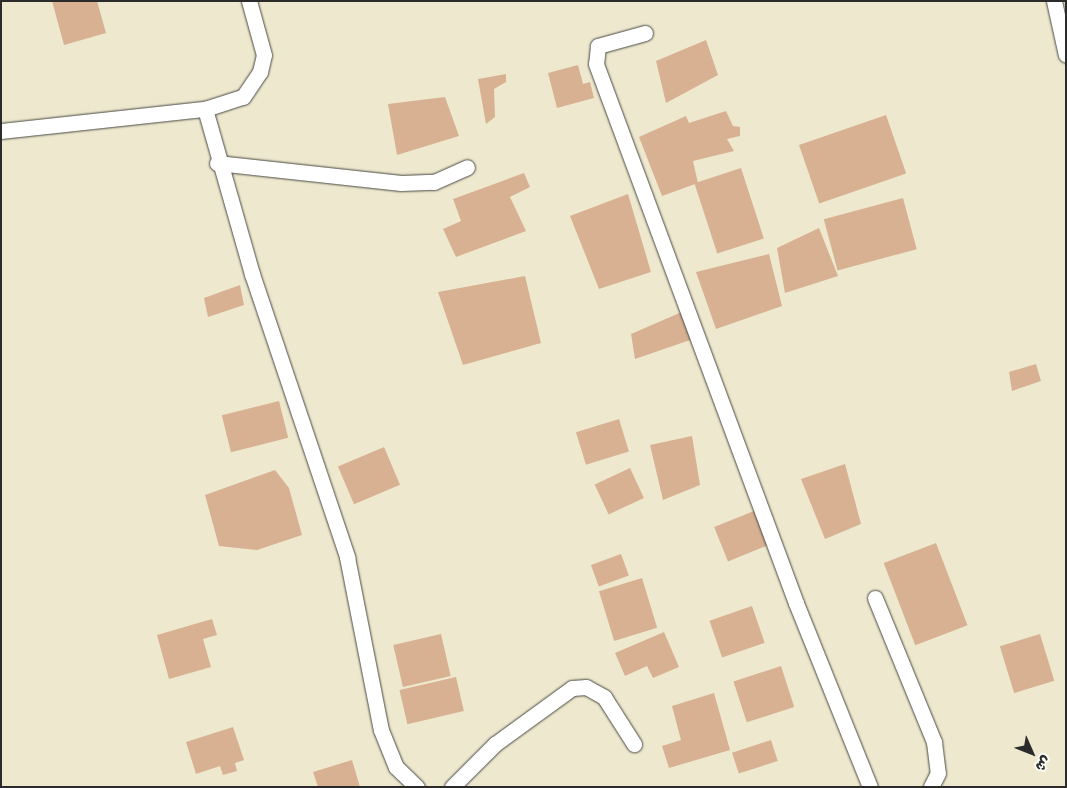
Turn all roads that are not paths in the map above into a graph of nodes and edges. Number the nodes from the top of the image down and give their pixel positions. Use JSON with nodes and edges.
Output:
{"nodes":[{"id":1,"x":249,"y":1,"type":"edge"},
{"id":2,"x":1054,"y":1,"type":"edge"},
{"id":3,"x":645,"y":33,"type":"dead end"},
{"id":4,"x":1066,"y":55,"type":"edge"},
{"id":5,"x":205,"y":109,"type":"junction"},
{"id":6,"x":1,"y":131,"type":"edge"},
{"id":7,"x":217,"y":163,"type":"junction"},
{"id":8,"x":467,"y":167,"type":"dead end"},
{"id":9,"x":875,"y":598,"type":"dead end"},
{"id":10,"x":634,"y":744,"type":"dead end"},
{"id":11,"x":417,"y":787,"type":"edge"},
{"id":12,"x":452,"y":787,"type":"edge"},
{"id":13,"x":870,"y":787,"type":"edge"},
{"id":14,"x":931,"y":787,"type":"edge"}],
"edges":[{"from":1,"to":5,"type":"street"},
{"from":2,"to":4,"type":"street"},
{"from":3,"to":13,"type":"street"},
{"from":5,"to":6,"type":"street"},
{"from":5,"to":7,"type":"street"},
{"from":7,"to":8,"type":"street"},
{"from":7,"to":11,"type":"street"},
{"from":9,"to":14,"type":"street"},
{"from":10,"to":12,"type":"street"}]}
